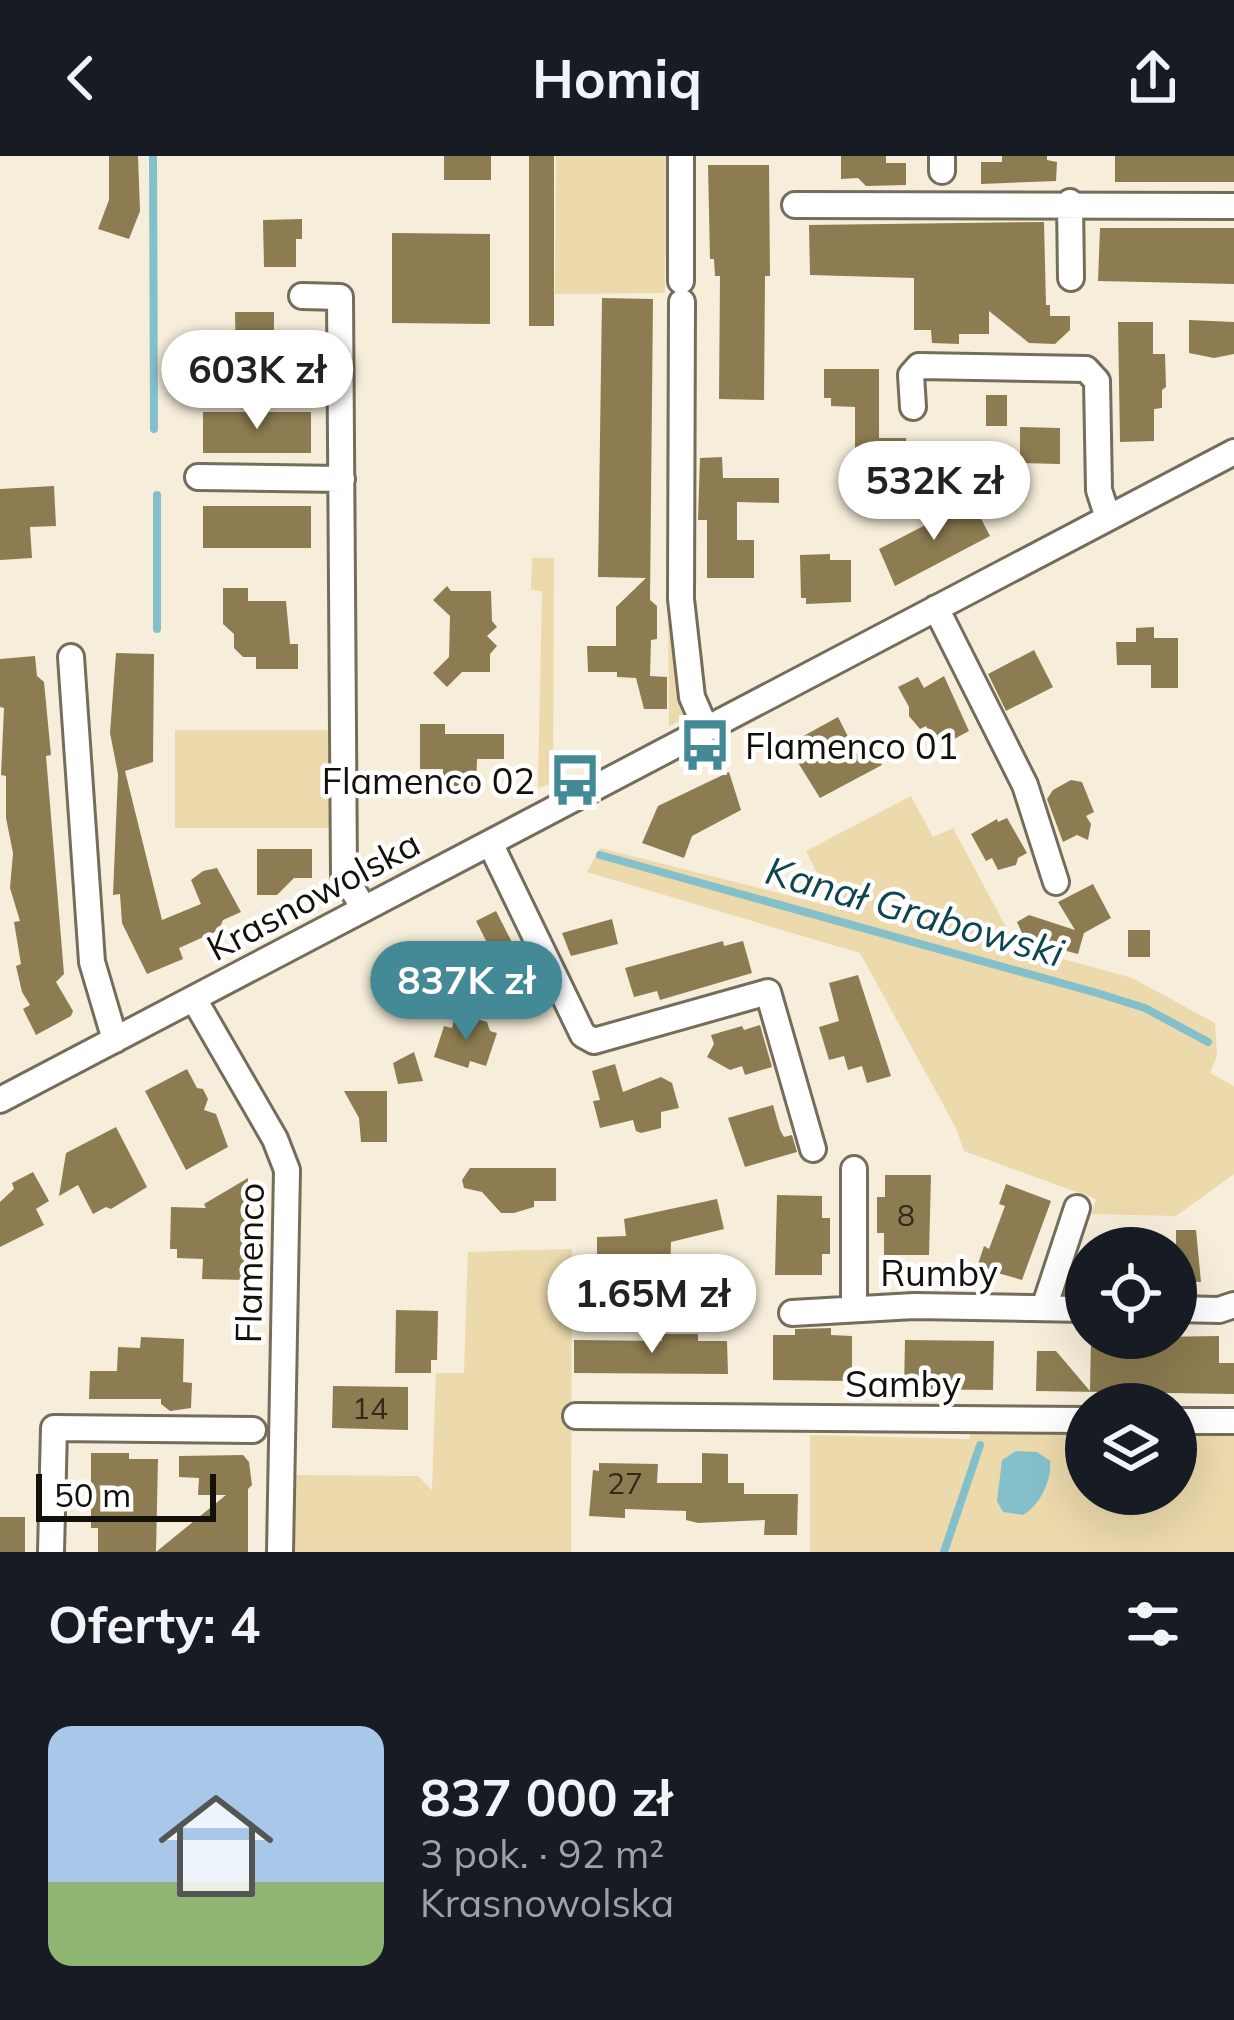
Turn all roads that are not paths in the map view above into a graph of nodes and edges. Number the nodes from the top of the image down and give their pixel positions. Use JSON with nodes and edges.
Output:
{"nodes":[{"id":1,"x":682,"y":156,"type":"edge"},
{"id":2,"x":1070,"y":202,"type":"junction"},
{"id":3,"x":795,"y":205,"type":"dead end"},
{"id":4,"x":1234,"y":206,"type":"edge"},
{"id":5,"x":1071,"y":278,"type":"dead end"},
{"id":6,"x":302,"y":296,"type":"dead end"},
{"id":7,"x":913,"y":407,"type":"dead end"},
{"id":8,"x":1234,"y":452,"type":"edge"},
{"id":9,"x":197,"y":477,"type":"dead end"},
{"id":10,"x":343,"y":478,"type":"junction"},
{"id":11,"x":1108,"y":518,"type":"junction"},
{"id":12,"x":936,"y":608,"type":"junction"},
{"id":13,"x":71,"y":657,"type":"dead end"},
{"id":14,"x":706,"y":729,"type":"junction"},
{"id":15,"x":490,"y":843,"type":"junction"},
{"id":16,"x":1056,"y":882,"type":"dead end"},
{"id":17,"x":364,"y":910,"type":"junction"},
{"id":18,"x":194,"y":998,"type":"junction"},
{"id":19,"x":115,"y":1040,"type":"junction"},
{"id":20,"x":0,"y":1100,"type":"edge"},
{"id":21,"x":813,"y":1149,"type":"dead end"},
{"id":22,"x":854,"y":1169,"type":"dead end"},
{"id":23,"x":1077,"y":1208,"type":"dead end"},
{"id":24,"x":1234,"y":1306,"type":"edge"},
{"id":25,"x":854,"y":1308,"type":"junction"},
{"id":26,"x":1044,"y":1308,"type":"junction"},
{"id":27,"x":1065,"y":1308,"type":"edge"},
{"id":28,"x":1197,"y":1308,"type":"edge"},
{"id":29,"x":792,"y":1313,"type":"dead end"},
{"id":30,"x":576,"y":1416,"type":"dead end"},
{"id":31,"x":1065,"y":1420,"type":"edge"},
{"id":32,"x":1197,"y":1420,"type":"edge"},
{"id":33,"x":1234,"y":1421,"type":"edge"},
{"id":34,"x":253,"y":1430,"type":"dead end"},
{"id":35,"x":51,"y":1552,"type":"edge"},
{"id":36,"x":280,"y":1552,"type":"edge"}],
"edges":[{"from":1,"to":14,"type":"street"},
{"from":2,"to":3,"type":"street"},
{"from":2,"to":4,"type":"street"},
{"from":2,"to":5,"type":"street"},
{"from":6,"to":10,"type":"street"},
{"from":7,"to":11,"type":"street"},
{"from":8,"to":11,"type":"street","name":"Krasnowolska"},
{"from":9,"to":10,"type":"street"},
{"from":10,"to":17,"type":"street"},
{"from":11,"to":12,"type":"street","name":"Krasnowolska"},
{"from":12,"to":14,"type":"street","name":"Krasnowolska"},
{"from":12,"to":16,"type":"street"},
{"from":13,"to":19,"type":"street"},
{"from":14,"to":15,"type":"street","name":"Krasnowolska"},
{"from":15,"to":17,"type":"street","name":"Krasnowolska"},
{"from":15,"to":21,"type":"street"},
{"from":17,"to":18,"type":"street","name":"Krasnowolska"},
{"from":18,"to":19,"type":"street","name":"Krasnowolska"},
{"from":18,"to":36,"type":"street","name":"Flamenco"},
{"from":19,"to":20,"type":"street","name":"Krasnowolska"},
{"from":22,"to":25,"type":"street"},
{"from":23,"to":26,"type":"street"},
{"from":24,"to":28,"type":"street"},
{"from":25,"to":26,"type":"street","name":"Rumby"},
{"from":25,"to":29,"type":"street","name":"Rumby"},
{"from":26,"to":27,"type":"street","name":"Rumby"},
{"from":30,"to":31,"type":"street","name":"Samby"},
{"from":32,"to":33,"type":"street"},
{"from":34,"to":35,"type":"street"}]}
